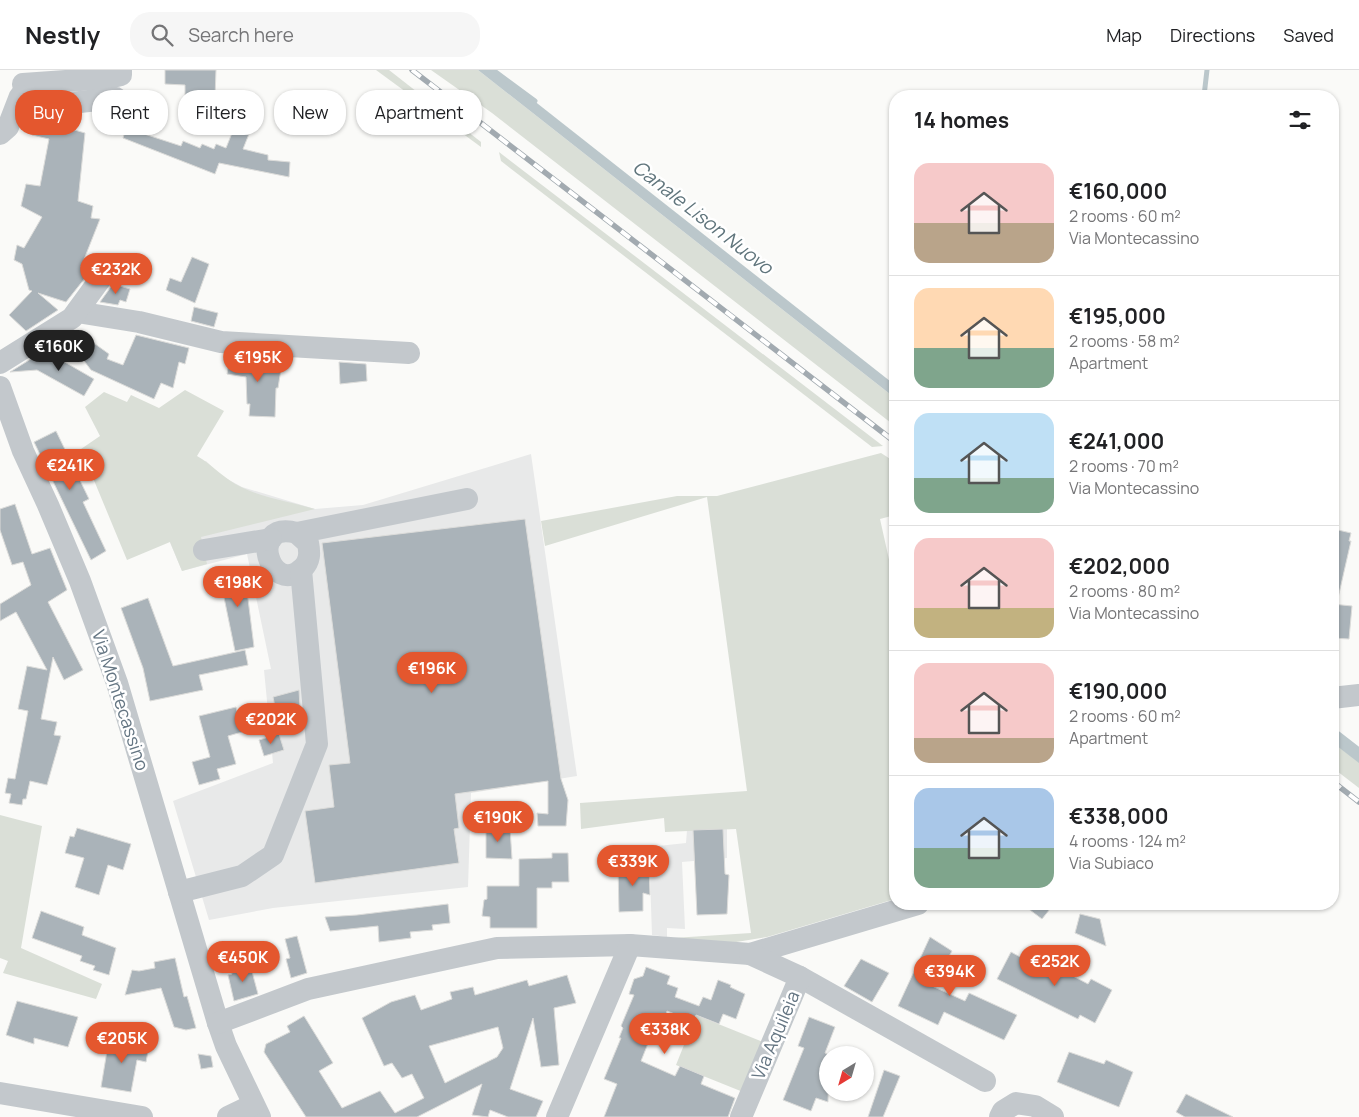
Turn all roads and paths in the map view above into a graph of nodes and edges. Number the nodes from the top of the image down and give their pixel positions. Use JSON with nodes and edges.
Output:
{"nodes":[{"id":1,"x":121,"y":70,"type":"edge"},
{"id":2,"x":25,"y":77,"type":"edge"},
{"id":3,"x":21,"y":90,"type":"edge"},
{"id":4,"x":15,"y":111,"type":"edge"},
{"id":5,"x":0,"y":134,"type":"edge"},
{"id":6,"x":108,"y":270,"type":"dead end"},
{"id":7,"x":77,"y":312,"type":"junction"},
{"id":8,"x":409,"y":353,"type":"dead end"},
{"id":9,"x":0,"y":363,"type":"edge"},
{"id":10,"x":0,"y":387,"type":"edge"},
{"id":11,"x":467,"y":499,"type":"dead end"},
{"id":12,"x":297,"y":533,"type":"junction"},
{"id":13,"x":271,"y":539,"type":"junction"},
{"id":14,"x":204,"y":550,"type":"dead end"},
{"id":15,"x":301,"y":570,"type":"junction"},
{"id":16,"x":1359,"y":695,"type":"edge"},
{"id":17,"x":1339,"y":697,"type":"edge"},
{"id":18,"x":179,"y":892,"type":"junction"},
{"id":19,"x":898,"y":910,"type":"edge"},
{"id":20,"x":630,"y":945,"type":"junction"},
{"id":21,"x":750,"y":954,"type":"junction"},
{"id":22,"x":800,"y":977,"type":"junction"},
{"id":23,"x":218,"y":1023,"type":"junction"},
{"id":24,"x":985,"y":1081,"type":"dead end"},
{"id":25,"x":0,"y":1092,"type":"edge"},
{"id":26,"x":1008,"y":1110,"type":"edge"},
{"id":27,"x":256,"y":1111,"type":"edge"},
{"id":28,"x":142,"y":1117,"type":"edge"},
{"id":29,"x":228,"y":1117,"type":"edge"},
{"id":30,"x":557,"y":1117,"type":"edge"},
{"id":31,"x":741,"y":1117,"type":"edge"},
{"id":32,"x":1054,"y":1117,"type":"edge"}],
"edges":[{"from":1,"to":2,"type":"street"},
{"from":2,"to":3,"type":"street"},
{"from":4,"to":5,"type":"street"},
{"from":6,"to":7,"type":"street"},
{"from":7,"to":8,"type":"street"},
{"from":7,"to":9,"type":"street"},
{"from":10,"to":18,"type":"street","name":"Via Montecassino"},
{"from":11,"to":12,"type":"street"},
{"from":12,"to":13,"type":"street"},
{"from":12,"to":15,"type":"street"},
{"from":13,"to":14,"type":"street"},
{"from":13,"to":15,"type":"street"},
{"from":15,"to":18,"type":"street"},
{"from":16,"to":17,"type":"street"},
{"from":18,"to":23,"type":"street","name":"Via Montecassino"},
{"from":19,"to":21,"type":"street"},
{"from":20,"to":21,"type":"street"},
{"from":20,"to":23,"type":"street"},
{"from":20,"to":30,"type":"street"},
{"from":21,"to":22,"type":"street","name":"Via Aquileia"},
{"from":22,"to":24,"type":"street"},
{"from":22,"to":31,"type":"street","name":"Via Aquileia"},
{"from":23,"to":27,"type":"street","name":"Via Montecassino"},
{"from":25,"to":28,"type":"street"},
{"from":26,"to":32,"type":"street"},
{"from":27,"to":29,"type":"street"}]}
